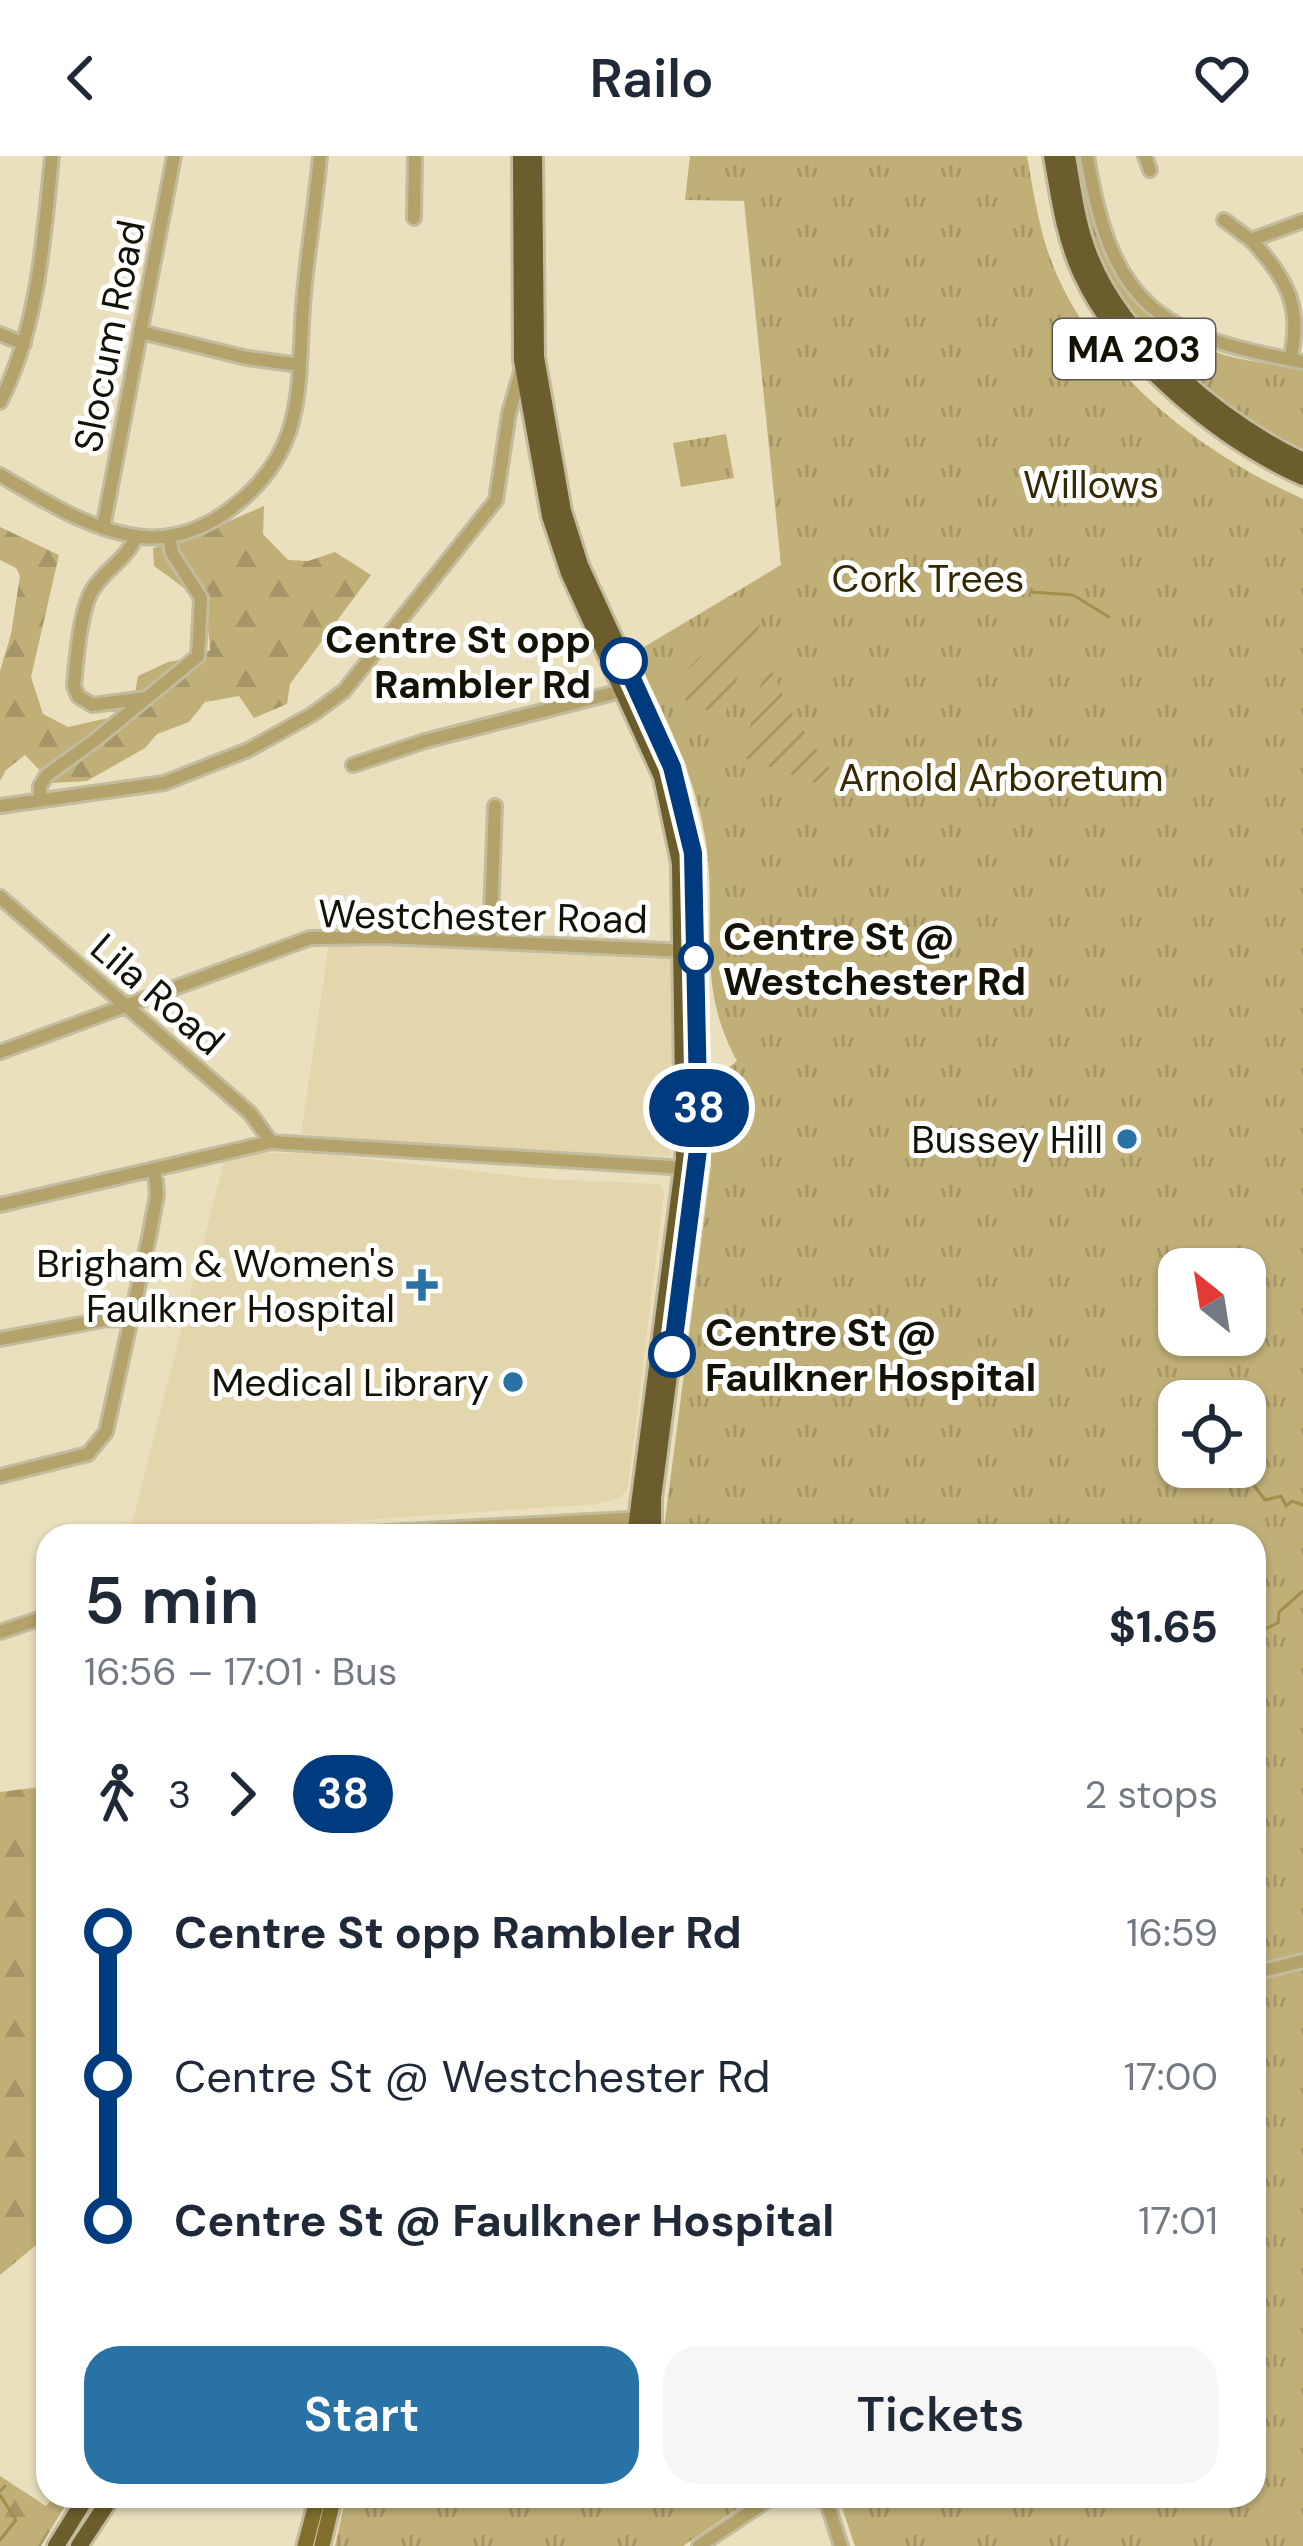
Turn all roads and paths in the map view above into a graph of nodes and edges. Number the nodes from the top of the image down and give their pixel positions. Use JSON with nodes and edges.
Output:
{"nodes":[{"id":1,"x":52,"y":156,"type":"edge"},
{"id":2,"x":174,"y":156,"type":"edge"},
{"id":3,"x":320,"y":156,"type":"edge"},
{"id":4,"x":415,"y":156,"type":"edge"},
{"id":5,"x":520,"y":156,"type":"edge"},
{"id":6,"x":534,"y":156,"type":"edge"},
{"id":7,"x":1052,"y":156,"type":"edge"},
{"id":8,"x":1067,"y":156,"type":"edge"},
{"id":9,"x":1087,"y":156,"type":"edge"},
{"id":10,"x":1145,"y":156,"type":"edge"},
{"id":11,"x":1150,"y":170,"type":"dead end"},
{"id":12,"x":414,"y":218,"type":"dead end"},
{"id":13,"x":1224,"y":220,"type":"dead end"},
{"id":14,"x":1303,"y":221,"type":"edge"},
{"id":15,"x":1251,"y":240,"type":"junction"},
{"id":16,"x":141,"y":332,"type":"junction"},
{"id":17,"x":0,"y":334,"type":"edge"},
{"id":18,"x":24,"y":344,"type":"junction"},
{"id":19,"x":1297,"y":361,"type":"edge"},
{"id":20,"x":523,"y":364,"type":"junction"},
{"id":21,"x":300,"y":365,"type":"junction"},
{"id":22,"x":0,"y":402,"type":"edge"},
{"id":23,"x":533,"y":426,"type":"junction"},
{"id":24,"x":507,"y":429,"type":"junction"},
{"id":25,"x":1303,"y":461,"type":"edge"},
{"id":26,"x":0,"y":475,"type":"edge"},
{"id":27,"x":1303,"y":477,"type":"edge"},
{"id":28,"x":103,"y":527,"type":"junction"},
{"id":29,"x":136,"y":536,"type":"junction"},
{"id":30,"x":169,"y":536,"type":"junction"},
{"id":31,"x":630,"y":689,"type":"junction"},
{"id":32,"x":148,"y":698,"type":"junction"},
{"id":33,"x":352,"y":765,"type":"dead end"},
{"id":34,"x":40,"y":800,"type":"junction"},
{"id":35,"x":0,"y":806,"type":"edge"},
{"id":36,"x":496,"y":806,"type":"dead end"},
{"id":37,"x":0,"y":897,"type":"edge"},
{"id":38,"x":490,"y":943,"type":"junction"},
{"id":39,"x":689,"y":952,"type":"junction"},
{"id":40,"x":125,"y":1007,"type":"junction"},
{"id":41,"x":0,"y":1052,"type":"edge"},
{"id":42,"x":271,"y":1142,"type":"junction"},
{"id":43,"x":690,"y":1168,"type":"junction"},
{"id":44,"x":155,"y":1171,"type":"junction"},
{"id":45,"x":0,"y":1205,"type":"edge"},
{"id":46,"x":131,"y":1320,"type":"junction"},
{"id":47,"x":0,"y":1339,"type":"edge"},
{"id":48,"x":0,"y":1476,"type":"edge"},
{"id":49,"x":645,"y":1524,"type":"edge"},
{"id":50,"x":36,"y":1620,"type":"edge"},
{"id":51,"x":0,"y":1632,"type":"edge"},
{"id":52,"x":1303,"y":1961,"type":"edge"},
{"id":53,"x":1266,"y":1970,"type":"edge"},
{"id":54,"x":80,"y":2508,"type":"edge"},
{"id":55,"x":104,"y":2508,"type":"edge"},
{"id":56,"x":315,"y":2508,"type":"edge"},
{"id":57,"x":331,"y":2508,"type":"edge"},
{"id":58,"x":756,"y":2508,"type":"edge"},
{"id":59,"x":829,"y":2508,"type":"edge"},
{"id":60,"x":56,"y":2546,"type":"edge"},
{"id":61,"x":79,"y":2546,"type":"edge"},
{"id":62,"x":305,"y":2546,"type":"edge"},
{"id":63,"x":322,"y":2546,"type":"edge"},
{"id":64,"x":699,"y":2546,"type":"edge"},
{"id":65,"x":841,"y":2546,"type":"edge"}],
"edges":[{"from":1,"to":18,"type":"street"},
{"from":2,"to":16,"type":"street","name":"Slocum Road"},
{"from":3,"to":21,"type":"street"},
{"from":4,"to":12,"type":"street"},
{"from":5,"to":20,"type":"highway"},
{"from":6,"to":31,"type":"highway"},
{"from":7,"to":27,"type":"highway","number":"MA 203"},
{"from":8,"to":25,"type":"highway","number":"MA 203"},
{"from":9,"to":19,"type":"street"},
{"from":10,"to":11,"type":"street"},
{"from":13,"to":15,"type":"street"},
{"from":14,"to":15,"type":"street"},
{"from":15,"to":19,"type":"street"},
{"from":16,"to":21,"type":"street"},
{"from":16,"to":28,"type":"street","name":"Slocum Road"},
{"from":17,"to":18,"type":"street"},
{"from":18,"to":22,"type":"street"},
{"from":20,"to":23,"type":"highway"},
{"from":20,"to":24,"type":"street"},
{"from":21,"to":30,"type":"street"},
{"from":23,"to":24,"type":"street"},
{"from":23,"to":31,"type":"highway"},
{"from":24,"to":34,"type":"street"},
{"from":26,"to":28,"type":"street"},
{"from":28,"to":29,"type":"street"},
{"from":29,"to":30,"type":"street"},
{"from":29,"to":32,"type":"street"},
{"from":30,"to":32,"type":"street"},
{"from":31,"to":33,"type":"street"},
{"from":31,"to":39,"type":"highway"},
{"from":32,"to":34,"type":"street"},
{"from":34,"to":35,"type":"street"},
{"from":36,"to":38,"type":"street"},
{"from":37,"to":40,"type":"street","name":"Lila Road"},
{"from":38,"to":39,"type":"street","name":"Westchester Road"},
{"from":38,"to":40,"type":"street","name":"Westchester Road"},
{"from":39,"to":43,"type":"highway"},
{"from":40,"to":41,"type":"street","name":"Westchester Road"},
{"from":40,"to":42,"type":"street","name":"Lila Road"},
{"from":42,"to":43,"type":"street"},
{"from":42,"to":44,"type":"street"},
{"from":43,"to":49,"type":"highway"},
{"from":44,"to":45,"type":"street"},
{"from":44,"to":46,"type":"street"},
{"from":46,"to":47,"type":"street"},
{"from":46,"to":48,"type":"street"},
{"from":50,"to":51,"type":"street"},
{"from":52,"to":53,"type":"street"},
{"from":54,"to":60,"type":"highway"},
{"from":55,"to":61,"type":"highway"},
{"from":56,"to":62,"type":"main road"},
{"from":57,"to":63,"type":"main road"},
{"from":58,"to":64,"type":"street"},
{"from":59,"to":65,"type":"street"}]}
